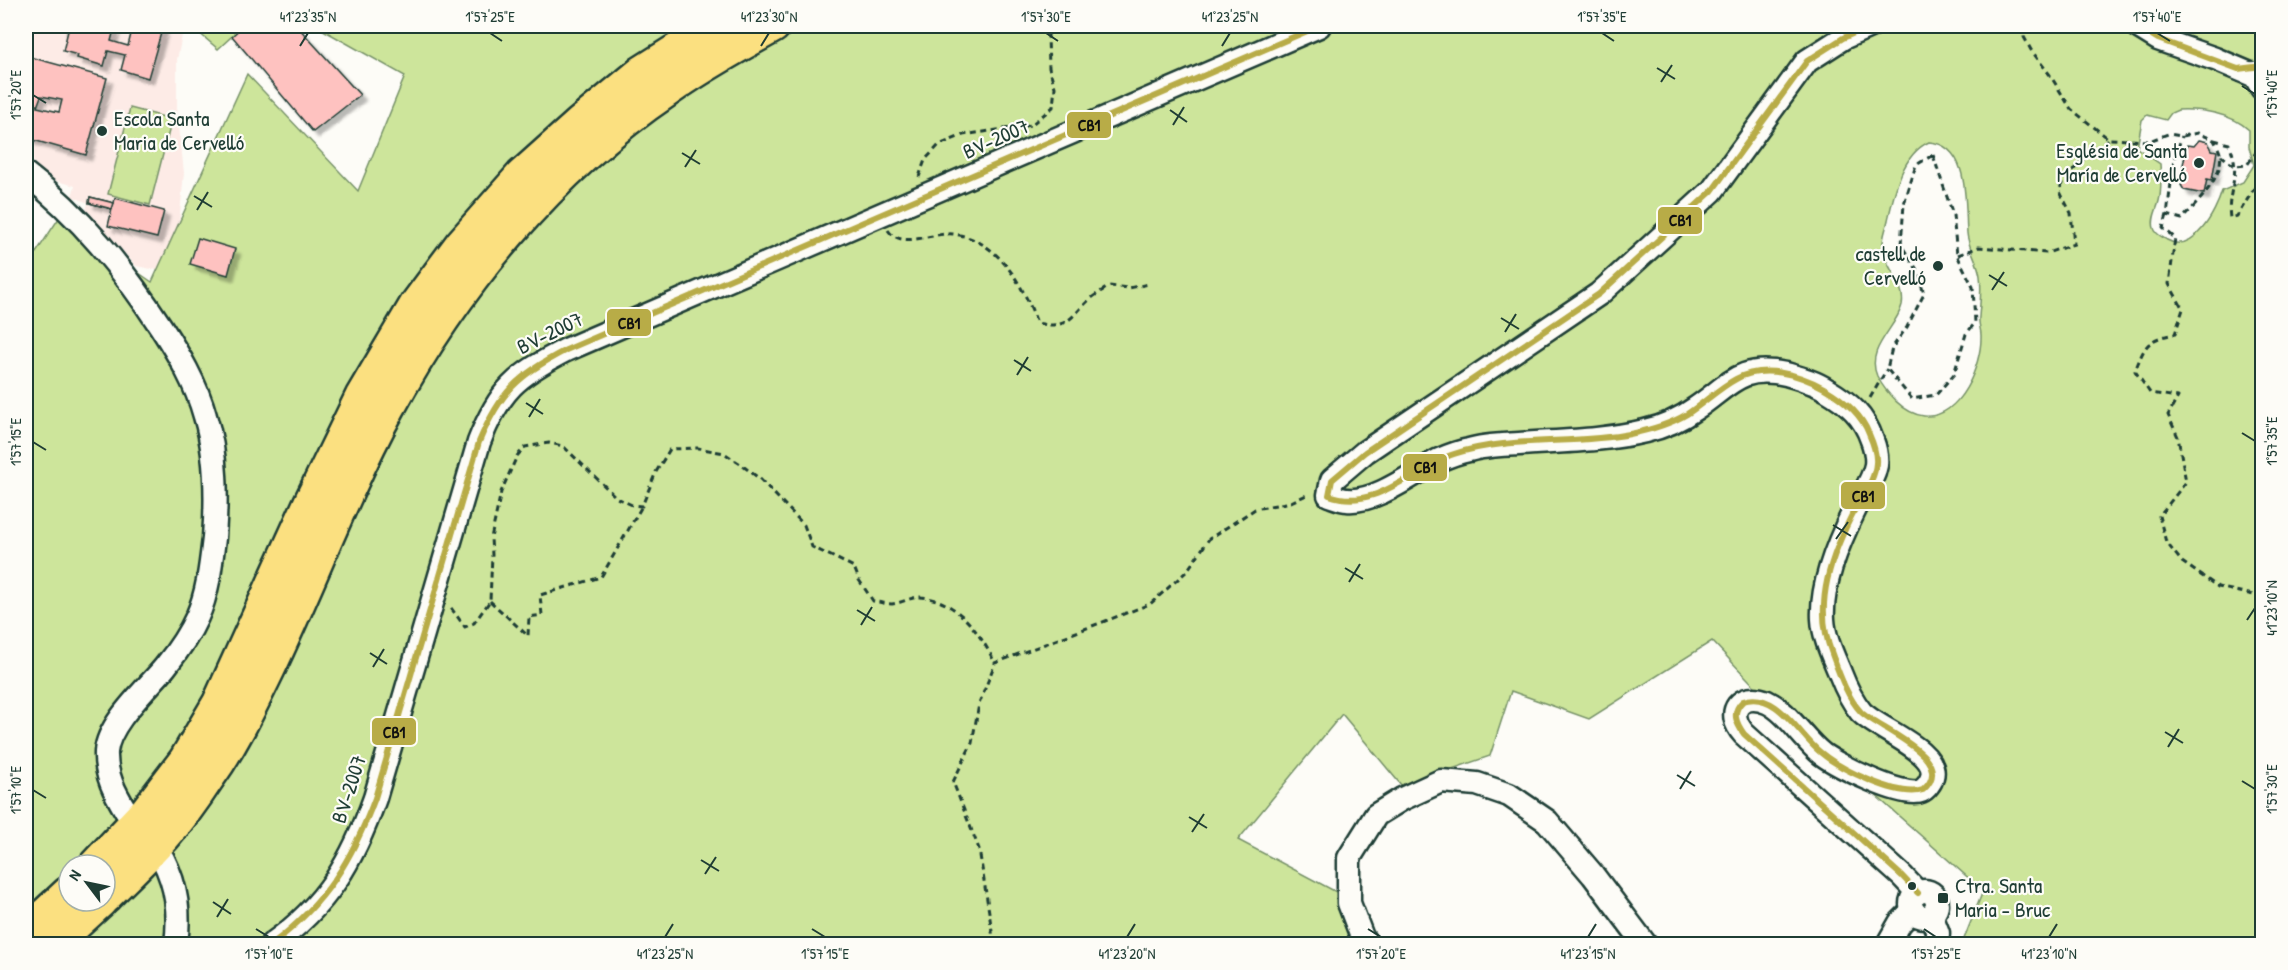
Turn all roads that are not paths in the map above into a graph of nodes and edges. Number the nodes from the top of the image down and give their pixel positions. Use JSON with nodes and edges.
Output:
{"nodes":[{"id":1,"x":716,"y":26,"type":"edge"},
{"id":2,"x":773,"y":26,"type":"edge"},
{"id":3,"x":1319,"y":26,"type":"edge"},
{"id":4,"x":1870,"y":26,"type":"edge"},
{"id":5,"x":2137,"y":26,"type":"edge"},
{"id":6,"x":2262,"y":66,"type":"edge"},
{"id":7,"x":2238,"y":69,"type":"junction"},
{"id":8,"x":2262,"y":88,"type":"edge"},
{"id":9,"x":26,"y":174,"type":"edge"},
{"id":10,"x":126,"y":811,"type":"dead end"},
{"id":11,"x":107,"y":853,"type":"edge"},
{"id":12,"x":163,"y":859,"type":"dead end"},
{"id":13,"x":117,"y":884,"type":"edge"},
{"id":14,"x":57,"y":903,"type":"edge"},
{"id":15,"x":1921,"y":906,"type":"junction"},
{"id":16,"x":87,"y":913,"type":"edge"},
{"id":17,"x":26,"y":933,"type":"edge"},
{"id":18,"x":53,"y":945,"type":"edge"},
{"id":19,"x":176,"y":945,"type":"edge"},
{"id":20,"x":272,"y":945,"type":"edge"},
{"id":21,"x":1367,"y":945,"type":"edge"},
{"id":22,"x":1645,"y":945,"type":"edge"},
{"id":23,"x":1888,"y":945,"type":"edge"},
{"id":24,"x":1937,"y":945,"type":"edge"}],
"edges":[{"from":1,"to":11,"type":"highway"},
{"from":2,"to":13,"type":"highway"},
{"from":3,"to":20,"type":"street","number":"BV-2007"},
{"from":4,"to":15,"type":"street"},
{"from":5,"to":7,"type":"street"},
{"from":6,"to":7,"type":"street"},
{"from":7,"to":8,"type":"street"},
{"from":9,"to":10,"type":"street"},
{"from":12,"to":19,"type":"street"},
{"from":14,"to":17,"type":"highway"},
{"from":15,"to":23,"type":"street"},
{"from":15,"to":24,"type":"street"},
{"from":16,"to":18,"type":"highway"},
{"from":21,"to":22,"type":"street"}]}
